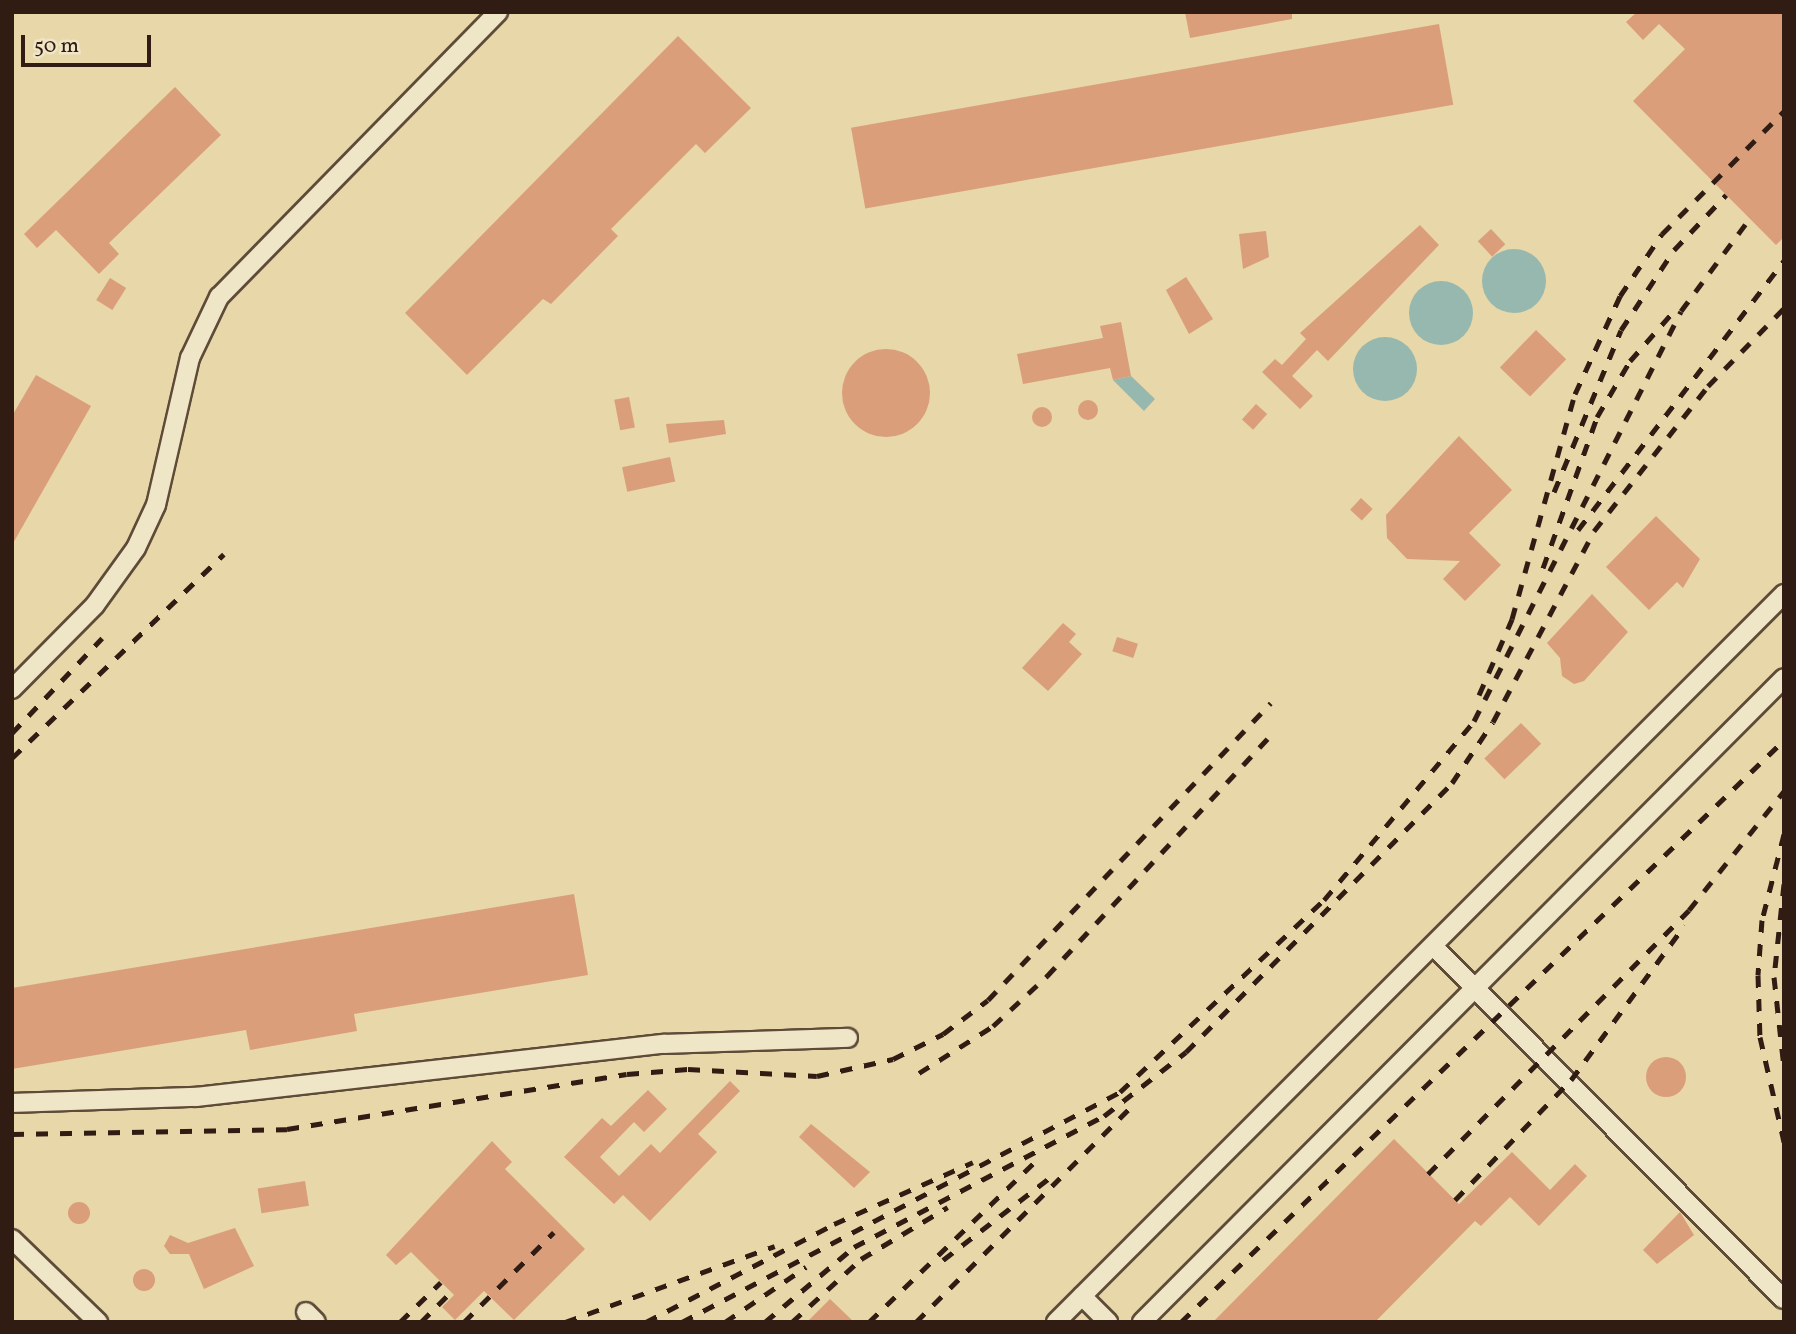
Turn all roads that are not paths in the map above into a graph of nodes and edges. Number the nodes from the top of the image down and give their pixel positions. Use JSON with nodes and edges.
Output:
{"nodes":[{"id":1,"x":498,"y":12,"type":"edge"},
{"id":2,"x":1784,"y":594,"type":"edge"},
{"id":3,"x":1784,"y":678,"type":"edge"},
{"id":4,"x":12,"y":689,"type":"edge"},
{"id":5,"x":1434,"y":947,"type":"junction"},
{"id":6,"x":1475,"y":989,"type":"junction"},
{"id":7,"x":848,"y":1038,"type":"dead end"},
{"id":8,"x":12,"y":1103,"type":"edge"},
{"id":9,"x":12,"y":1239,"type":"edge"},
{"id":10,"x":1082,"y":1296,"type":"junction"},
{"id":11,"x":1784,"y":1299,"type":"edge"},
{"id":12,"x":98,"y":1322,"type":"edge"},
{"id":13,"x":1056,"y":1322,"type":"edge"},
{"id":14,"x":1108,"y":1322,"type":"edge"},
{"id":15,"x":1142,"y":1322,"type":"edge"}],
"edges":[{"from":1,"to":4,"type":"lane"},
{"from":2,"to":5,"type":"lane"},
{"from":3,"to":6,"type":"lane"},
{"from":5,"to":6,"type":"lane"},
{"from":5,"to":10,"type":"lane"},
{"from":6,"to":11,"type":"lane"},
{"from":6,"to":15,"type":"lane"},
{"from":7,"to":8,"type":"lane"},
{"from":9,"to":12,"type":"lane"},
{"from":10,"to":13,"type":"lane"},
{"from":10,"to":14,"type":"lane"}]}
